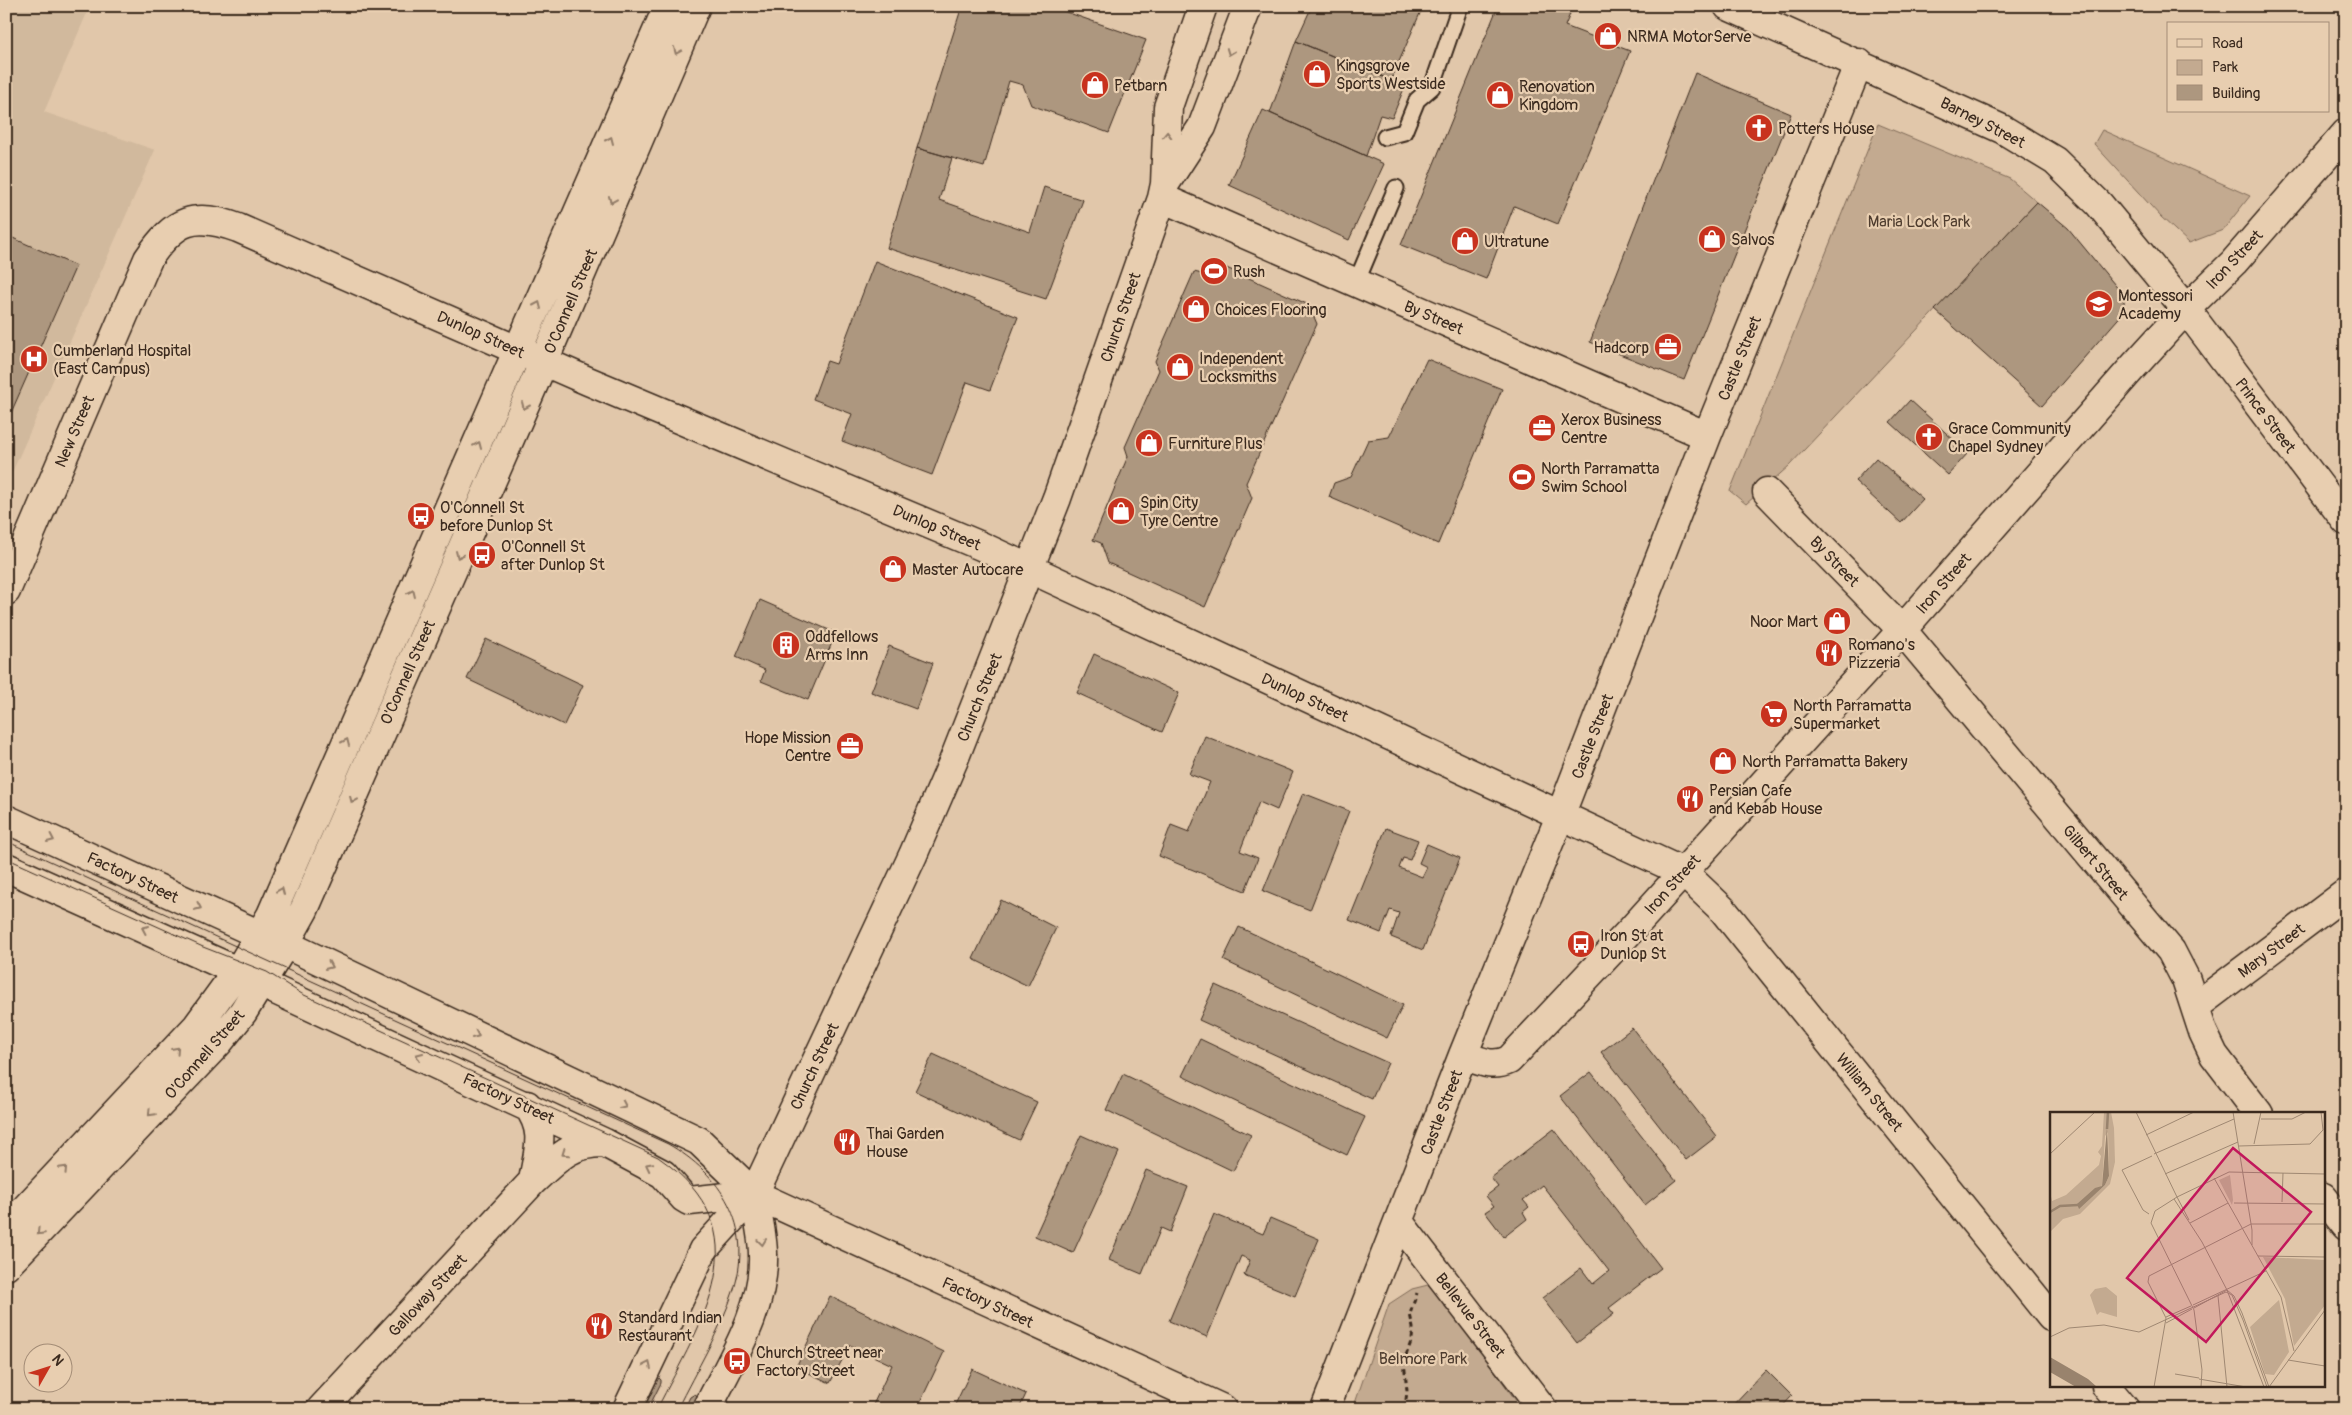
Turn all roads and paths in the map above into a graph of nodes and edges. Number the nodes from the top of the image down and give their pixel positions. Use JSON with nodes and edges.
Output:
{"nodes":[{"id":1,"x":668,"y":6,"type":"edge"},
{"id":2,"x":696,"y":6,"type":"edge"},
{"id":3,"x":1202,"y":6,"type":"edge"},
{"id":4,"x":1248,"y":6,"type":"edge"},
{"id":5,"x":1460,"y":6,"type":"edge"},
{"id":6,"x":1728,"y":6,"type":"edge"},
{"id":7,"x":1860,"y":63,"type":"junction"},
{"id":8,"x":2346,"y":133,"type":"edge"},
{"id":9,"x":1385,"y":137,"type":"dead end"},
{"id":10,"x":1396,"y":188,"type":"dead end"},
{"id":11,"x":1163,"y":191,"type":"junction"},
{"id":12,"x":179,"y":226,"type":"joint"},
{"id":13,"x":1356,"y":283,"type":"junction"},
{"id":14,"x":2186,"y":308,"type":"junction"},
{"id":15,"x":518,"y":350,"type":"junction"},
{"id":16,"x":544,"y":361,"type":"junction"},
{"id":17,"x":1707,"y":436,"type":"junction"},
{"id":18,"x":1767,"y":492,"type":"dead end"},
{"id":19,"x":2346,"y":521,"type":"edge"},
{"id":20,"x":1029,"y":568,"type":"junction"},
{"id":21,"x":6,"y":591,"type":"edge"},
{"id":22,"x":1902,"y":630,"type":"junction"},
{"id":23,"x":1560,"y":816,"type":"junction"},
{"id":24,"x":6,"y":819,"type":"edge"},
{"id":25,"x":6,"y":866,"type":"edge"},
{"id":26,"x":1684,"y":872,"type":"junction"},
{"id":27,"x":2346,"y":893,"type":"edge"},
{"id":28,"x":260,"y":934,"type":"junction"},
{"id":29,"x":285,"y":944,"type":"junction"},
{"id":30,"x":249,"y":977,"type":"junction"},
{"id":31,"x":2196,"y":1006,"type":"junction"},
{"id":32,"x":1463,"y":1055,"type":"junction"},
{"id":33,"x":527,"y":1105,"type":"junction"},
{"id":34,"x":2258,"y":1112,"type":"edge"},
{"id":35,"x":605,"y":1143,"type":"junction"},
{"id":36,"x":533,"y":1181,"type":"junction"},
{"id":37,"x":754,"y":1194,"type":"junction"},
{"id":38,"x":684,"y":1198,"type":"junction"},
{"id":39,"x":2324,"y":1198,"type":"edge"},
{"id":40,"x":1399,"y":1222,"type":"junction"},
{"id":41,"x":2346,"y":1226,"type":"edge"},
{"id":42,"x":6,"y":1229,"type":"edge"},
{"id":43,"x":703,"y":1250,"type":"junction"},
{"id":44,"x":6,"y":1266,"type":"edge"},
{"id":45,"x":1417,"y":1292,"type":"dead end"},
{"id":46,"x":2050,"y":1316,"type":"edge"},
{"id":47,"x":2108,"y":1388,"type":"edge"},
{"id":48,"x":321,"y":1409,"type":"edge"},
{"id":49,"x":627,"y":1409,"type":"edge"},
{"id":50,"x":707,"y":1409,"type":"edge"},
{"id":51,"x":1223,"y":1409,"type":"edge"},
{"id":52,"x":1325,"y":1409,"type":"edge"},
{"id":53,"x":1405,"y":1409,"type":"edge"},
{"id":54,"x":1543,"y":1409,"type":"edge"},
{"id":55,"x":2124,"y":1409,"type":"edge"}],
"edges":[{"from":15,"to":1,"type":"street","name":"O'Connell Street","one_way":true},
{"from":2,"to":16,"type":"street","name":"O'Connell Street","one_way":true},
{"from":11,"to":3,"type":"street","name":"Church Street","one_way":true},
{"from":4,"to":11,"type":"street","name":"Church Street","one_way":true},
{"from":5,"to":9,"type":"lane"},
{"from":6,"to":7,"type":"street","name":"Barney Street"},
{"from":7,"to":14,"type":"street","name":"Barney Street"},
{"from":7,"to":17,"type":"street","name":"Castle Street"},
{"from":8,"to":14,"type":"street","name":"Iron Street"},
{"from":10,"to":13,"type":"lane"},
{"from":11,"to":13,"type":"street","name":"By Street"},
{"from":11,"to":20,"type":"street","name":"Church Street"},
{"from":12,"to":15,"type":"street","name":"Dunlop Street"},
{"from":12,"to":21,"type":"street","name":"New Street"},
{"from":13,"to":17,"type":"street","name":"By Street"},
{"from":14,"to":19,"type":"street","name":"Prince Street"},
{"from":14,"to":22,"type":"street","name":"Iron Street"},
{"from":15,"to":16,"type":"street","name":"Dunlop Street"},
{"from":28,"to":15,"type":"street","name":"O'Connell Street","one_way":true},
{"from":16,"to":20,"type":"street","name":"Dunlop Street"},
{"from":16,"to":29,"type":"street","name":"O'Connell Street","one_way":true},
{"from":17,"to":23,"type":"street","name":"Castle Street"},
{"from":18,"to":22,"type":"street","name":"By Street"},
{"from":20,"to":23,"type":"street","name":"Dunlop Street"},
{"from":20,"to":37,"type":"street","name":"Church Street"},
{"from":22,"to":26,"type":"street","name":"Iron Street"},
{"from":22,"to":31,"type":"street","name":"Gilbert Street"},
{"from":23,"to":26,"type":"street","name":"Dunlop Street"},
{"from":23,"to":32,"type":"street","name":"Castle Street"},
{"from":24,"to":28,"type":"street","name":"Factory Street","one_way":true},
{"from":30,"to":25,"type":"street","name":"Factory Street","one_way":true},
{"from":26,"to":32,"type":"street","name":"Iron Street"},
{"from":26,"to":46,"type":"street","name":"William Street"},
{"from":27,"to":31,"type":"street","name":"Mary Street"},
{"from":28,"to":30,"type":"street","name":"O'Connell Street"},
{"from":29,"to":30,"type":"street","name":"O'Connell Street"},
{"from":29,"to":37,"type":"street","name":"Factory Street","one_way":true},
{"from":33,"to":30,"type":"street","name":"Factory Street","one_way":true},
{"from":42,"to":30,"type":"street","name":"O'Connell Street","one_way":true},
{"from":30,"to":44,"type":"street","name":"O'Connell Street","one_way":true},
{"from":31,"to":34,"type":"street","name":"Gilbert Street"},
{"from":32,"to":40,"type":"street","name":"Castle Street"},
{"from":33,"to":35,"type":"street","name":"Factory Street"},
{"from":33,"to":36,"type":"street"},
{"from":35,"to":36,"type":"street","name":"Galloway Street","one_way":true},
{"from":38,"to":35,"type":"street","name":"Factory Street","one_way":true},
{"from":36,"to":48,"type":"street","name":"Galloway Street"},
{"from":37,"to":38,"type":"street"},
{"from":37,"to":43,"type":"street","name":"Church Street"},
{"from":37,"to":50,"type":"street","one_way":true},
{"from":37,"to":51,"type":"street","name":"Factory Street"},
{"from":38,"to":43,"type":"street"},
{"from":39,"to":41,"type":"street"},
{"from":40,"to":52,"type":"street","name":"Castle Street"},
{"from":40,"to":54,"type":"street","name":"Bellevue Street"},
{"from":49,"to":43,"type":"street","name":"Church Street","one_way":true},
{"from":45,"to":53,"type":"path"},
{"from":47,"to":55,"type":"street"}]}
